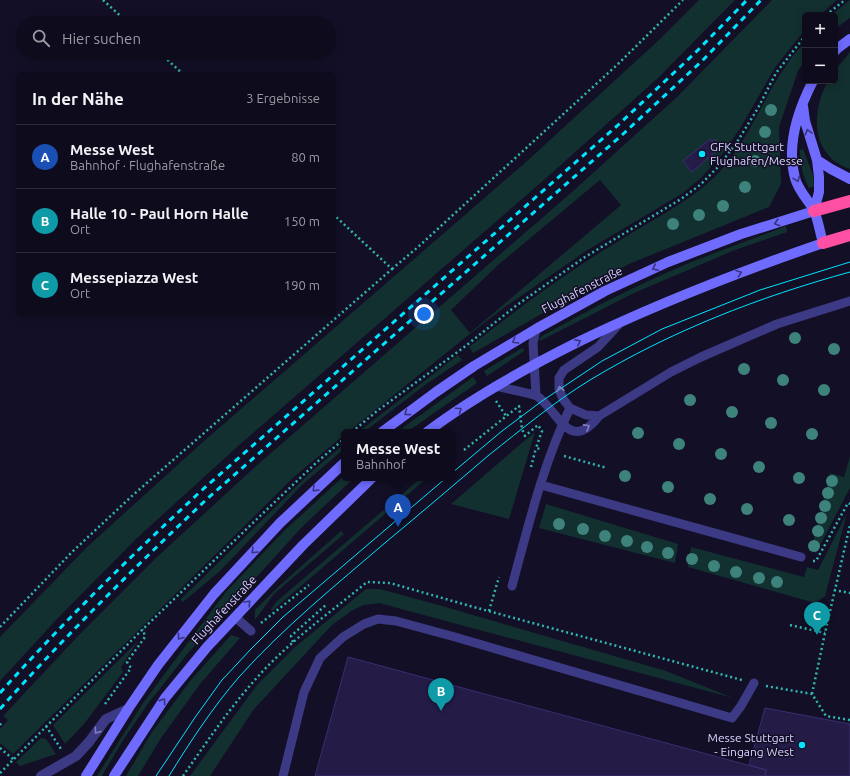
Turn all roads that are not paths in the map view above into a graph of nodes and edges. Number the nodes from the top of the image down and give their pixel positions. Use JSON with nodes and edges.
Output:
{"nodes":[{"id":1,"x":850,"y":39,"type":"edge"},
{"id":2,"x":838,"y":48,"type":"edge"},
{"id":3,"x":812,"y":84,"type":"edge"},
{"id":4,"x":803,"y":101,"type":"junction"},
{"id":5,"x":816,"y":160,"type":"junction"},
{"id":6,"x":850,"y":179,"type":"edge"},
{"id":7,"x":850,"y":201,"type":"edge"},
{"id":8,"x":814,"y":211,"type":"junction"},
{"id":9,"x":850,"y":235,"type":"edge"},
{"id":10,"x":823,"y":243,"type":"junction"},
{"id":11,"x":850,"y":301,"type":"edge"},
{"id":12,"x":622,"y":320,"type":"junction"},
{"id":13,"x":536,"y":329,"type":"junction"},
{"id":14,"x":533,"y":364,"type":"junction"},
{"id":15,"x":494,"y":386,"type":"junction"},
{"id":16,"x":536,"y":396,"type":"junction"},
{"id":17,"x":570,"y":408,"type":"junction"},
{"id":18,"x":599,"y":416,"type":"junction"},
{"id":19,"x":562,"y":425,"type":"junction"},
{"id":20,"x":386,"y":429,"type":"edge"},
{"id":21,"x":431,"y":429,"type":"edge"},
{"id":22,"x":341,"y":466,"type":"edge"},
{"id":23,"x":369,"y":481,"type":"edge"},
{"id":24,"x":541,"y":485,"type":"junction"},
{"id":25,"x":801,"y":557,"type":"road end"},
{"id":26,"x":512,"y":586,"type":"dead end"},
{"id":27,"x":235,"y":617,"type":"junction"},
{"id":28,"x":251,"y":631,"type":"road end"},
{"id":29,"x":754,"y":683,"type":"road end"},
{"id":30,"x":128,"y":709,"type":"junction"},
{"id":31,"x":41,"y":776,"type":"edge"},
{"id":32,"x":86,"y":776,"type":"edge"},
{"id":33,"x":114,"y":776,"type":"edge"},
{"id":34,"x":282,"y":776,"type":"edge"}],
"edges":[{"from":1,"to":2,"type":"main road"},
{"from":3,"to":4,"type":"main road"},
{"from":5,"to":4,"type":"main road","one_way":true},
{"from":4,"to":8,"type":"main road","one_way":true},
{"from":5,"to":6,"type":"main road"},
{"from":5,"to":8,"type":"main road"},
{"from":7,"to":8,"type":"highway"},
{"from":8,"to":10,"type":"main road"},
{"from":8,"to":13,"type":"main road","name":"Flughafenstraße","one_way":true},
{"from":9,"to":10,"type":"highway"},
{"from":12,"to":10,"type":"main road","one_way":true},
{"from":11,"to":18,"type":"lane"},
{"from":14,"to":12,"type":"main road","one_way":true},
{"from":17,"to":12,"type":"lane","one_way":true},
{"from":13,"to":14,"type":"lane"},
{"from":13,"to":20,"type":"main road","name":"Flughafenstraße","one_way":true},
{"from":14,"to":15,"type":"main road"},
{"from":14,"to":16,"type":"lane"},
{"from":15,"to":16,"type":"lane"},
{"from":21,"to":15,"type":"main road","one_way":true},
{"from":16,"to":19,"type":"lane"},
{"from":17,"to":18,"type":"lane"},
{"from":17,"to":19,"type":"lane"},
{"from":19,"to":18,"type":"lane","one_way":true},
{"from":19,"to":24,"type":"lane"},
{"from":22,"to":30,"type":"main road","name":"Flughafenstraße","one_way":true},
{"from":27,"to":23,"type":"main road","name":"Flughafenstraße","one_way":true},
{"from":24,"to":25,"type":"lane"},
{"from":24,"to":26,"type":"lane"},
{"from":27,"to":28,"type":"lane"},
{"from":33,"to":27,"type":"main road","name":"Flughafenstraße","one_way":true},
{"from":29,"to":34,"type":"lane"},
{"from":30,"to":31,"type":"street","one_way":true},
{"from":30,"to":32,"type":"main road","name":"Flughafenstraße"}]}
